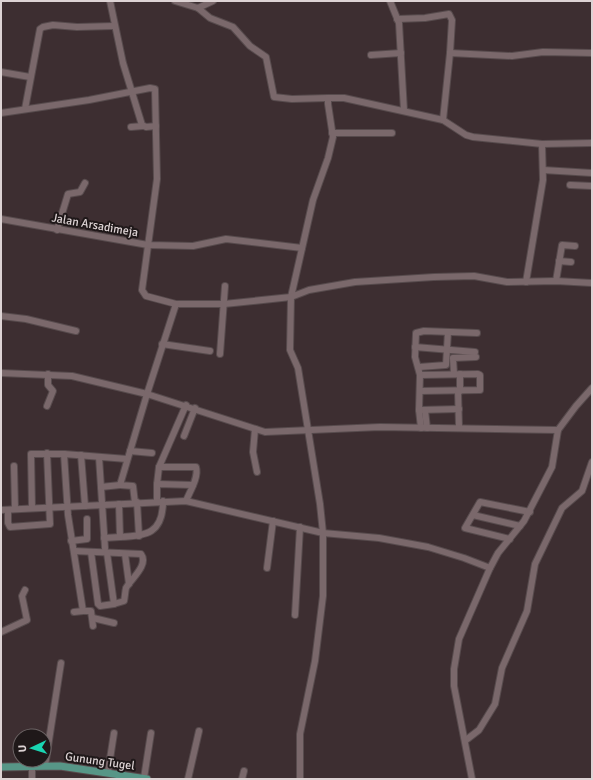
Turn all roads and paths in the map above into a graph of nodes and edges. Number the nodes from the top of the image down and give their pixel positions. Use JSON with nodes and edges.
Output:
{"nodes":[{"id":1,"x":110,"y":1,"type":"edge"},
{"id":2,"x":175,"y":1,"type":"edge"},
{"id":3,"x":213,"y":1,"type":"edge"},
{"id":4,"x":390,"y":1,"type":"edge"},
{"id":5,"x":182,"y":2,"type":"edge"},
{"id":6,"x":198,"y":8,"type":"junction"},
{"id":7,"x":396,"y":17,"type":"junction"},
{"id":8,"x":114,"y":26,"type":"junction"},
{"id":9,"x":450,"y":52,"type":"junction"},
{"id":10,"x":401,"y":53,"type":"junction"},
{"id":11,"x":592,"y":53,"type":"edge"},
{"id":12,"x":371,"y":55,"type":"dead end"},
{"id":13,"x":1,"y":72,"type":"edge"},
{"id":14,"x":30,"y":77,"type":"junction"},
{"id":15,"x":132,"y":92,"type":"junction"},
{"id":16,"x":328,"y":98,"type":"junction"},
{"id":17,"x":25,"y":109,"type":"junction"},
{"id":18,"x":404,"y":111,"type":"junction"},
{"id":19,"x":1,"y":113,"type":"edge"},
{"id":20,"x":443,"y":120,"type":"junction"},
{"id":21,"x":143,"y":126,"type":"junction"},
{"id":22,"x":156,"y":126,"type":"junction"},
{"id":23,"x":131,"y":127,"type":"dead end"},
{"id":24,"x":332,"y":133,"type":"junction"},
{"id":25,"x":392,"y":133,"type":"dead end"},
{"id":26,"x":592,"y":143,"type":"edge"},
{"id":27,"x":542,"y":144,"type":"junction"},
{"id":28,"x":543,"y":170,"type":"junction"},
{"id":29,"x":578,"y":172,"type":"junction"},
{"id":30,"x":592,"y":173,"type":"edge"},
{"id":31,"x":85,"y":183,"type":"dead end"},
{"id":32,"x":592,"y":186,"type":"edge"},
{"id":33,"x":1,"y":219,"type":"edge"},
{"id":34,"x":57,"y":230,"type":"junction"},
{"id":35,"x":148,"y":245,"type":"junction"},
{"id":36,"x":575,"y":246,"type":"dead end"},
{"id":37,"x":302,"y":248,"type":"junction"},
{"id":38,"x":559,"y":261,"type":"junction"},
{"id":39,"x":571,"y":262,"type":"dead end"},
{"id":40,"x":556,"y":281,"type":"junction"},
{"id":41,"x":526,"y":282,"type":"junction"},
{"id":42,"x":592,"y":283,"type":"edge"},
{"id":43,"x":225,"y":286,"type":"dead end"},
{"id":44,"x":291,"y":297,"type":"junction"},
{"id":45,"x":176,"y":304,"type":"junction"},
{"id":46,"x":224,"y":304,"type":"junction"},
{"id":47,"x":1,"y":316,"type":"edge"},
{"id":48,"x":76,"y":331,"type":"dead end"},
{"id":49,"x":448,"y":332,"type":"junction"},
{"id":50,"x":477,"y":333,"type":"dead end"},
{"id":51,"x":162,"y":344,"type":"junction"},
{"id":52,"x":415,"y":347,"type":"junction"},
{"id":53,"x":448,"y":350,"type":"junction"},
{"id":54,"x":210,"y":351,"type":"dead end"},
{"id":55,"x":220,"y":354,"type":"dead end"},
{"id":56,"x":419,"y":366,"type":"junction"},
{"id":57,"x":1,"y":373,"type":"edge"},
{"id":58,"x":48,"y":374,"type":"junction"},
{"id":59,"x":457,"y":374,"type":"junction"},
{"id":60,"x":420,"y":375,"type":"junction"},
{"id":61,"x":592,"y":388,"type":"edge"},
{"id":62,"x":420,"y":391,"type":"junction"},
{"id":63,"x":459,"y":391,"type":"junction"},
{"id":64,"x":147,"y":394,"type":"junction"},
{"id":65,"x":47,"y":406,"type":"dead end"},
{"id":66,"x":186,"y":406,"type":"junction"},
{"id":67,"x":195,"y":408,"type":"junction"},
{"id":68,"x":458,"y":409,"type":"junction"},
{"id":69,"x":422,"y":410,"type":"junction"},
{"id":70,"x":424,"y":428,"type":"junction"},
{"id":71,"x":459,"y":428,"type":"junction"},
{"id":72,"x":255,"y":429,"type":"junction"},
{"id":73,"x":558,"y":430,"type":"junction"},
{"id":74,"x":308,"y":432,"type":"junction"},
{"id":75,"x":184,"y":436,"type":"dead end"},
{"id":76,"x":130,"y":451,"type":"junction"},
{"id":77,"x":47,"y":453,"type":"junction"},
{"id":78,"x":152,"y":453,"type":"dead end"},
{"id":79,"x":64,"y":454,"type":"junction"},
{"id":80,"x":81,"y":455,"type":"junction"},
{"id":81,"x":99,"y":457,"type":"junction"},
{"id":82,"x":127,"y":459,"type":"junction"},
{"id":83,"x":592,"y":462,"type":"edge"},
{"id":84,"x":14,"y":466,"type":"dead end"},
{"id":85,"x":160,"y":467,"type":"junction"},
{"id":86,"x":257,"y":472,"type":"dead end"},
{"id":87,"x":157,"y":484,"type":"junction"},
{"id":88,"x":120,"y":485,"type":"junction"},
{"id":89,"x":193,"y":485,"type":"junction"},
{"id":90,"x":101,"y":487,"type":"junction"},
{"id":91,"x":160,"y":501,"type":"junction"},
{"id":92,"x":186,"y":501,"type":"junction"},
{"id":93,"x":136,"y":502,"type":"junction"},
{"id":94,"x":119,"y":504,"type":"junction"},
{"id":95,"x":102,"y":505,"type":"junction"},
{"id":96,"x":67,"y":506,"type":"junction"},
{"id":97,"x":85,"y":506,"type":"junction"},
{"id":98,"x":50,"y":507,"type":"junction"},
{"id":99,"x":32,"y":508,"type":"junction"},
{"id":100,"x":15,"y":509,"type":"junction"},
{"id":101,"x":1,"y":510,"type":"edge"},
{"id":102,"x":8,"y":510,"type":"junction"},
{"id":103,"x":530,"y":512,"type":"junction"},
{"id":104,"x":473,"y":515,"type":"junction"},
{"id":105,"x":87,"y":519,"type":"dead end"},
{"id":106,"x":273,"y":521,"type":"junction"},
{"id":107,"x":520,"y":526,"type":"junction"},
{"id":108,"x":300,"y":527,"type":"junction"},
{"id":109,"x":323,"y":533,"type":"junction"},
{"id":110,"x":138,"y":536,"type":"junction"},
{"id":111,"x":120,"y":537,"type":"junction"},
{"id":112,"x":104,"y":538,"type":"junction"},
{"id":113,"x":510,"y":539,"type":"junction"},
{"id":114,"x":71,"y":541,"type":"junction"},
{"id":115,"x":106,"y":550,"type":"junction"},
{"id":116,"x":74,"y":551,"type":"junction"},
{"id":117,"x":91,"y":552,"type":"junction"},
{"id":118,"x":125,"y":554,"type":"junction"},
{"id":119,"x":267,"y":568,"type":"dead end"},
{"id":120,"x":490,"y":568,"type":"junction"},
{"id":121,"x":129,"y":584,"type":"junction"},
{"id":122,"x":25,"y":590,"type":"dead end"},
{"id":123,"x":114,"y":604,"type":"junction"},
{"id":124,"x":83,"y":611,"type":"junction"},
{"id":125,"x":74,"y":612,"type":"dead end"},
{"id":126,"x":295,"y":615,"type":"dead end"},
{"id":127,"x":93,"y":618,"type":"junction"},
{"id":128,"x":114,"y":623,"type":"dead end"},
{"id":129,"x":93,"y":626,"type":"dead end"},
{"id":130,"x":1,"y":632,"type":"edge"},
{"id":131,"x":61,"y":663,"type":"dead end"},
{"id":132,"x":51,"y":728,"type":"edge"},
{"id":133,"x":199,"y":731,"type":"dead end"},
{"id":134,"x":114,"y":733,"type":"dead end"},
{"id":135,"x":151,"y":733,"type":"dead end"},
{"id":136,"x":466,"y":740,"type":"junction"},
{"id":137,"x":12,"y":767,"type":"edge"},
{"id":138,"x":52,"y":767,"type":"edge"},
{"id":139,"x":1,"y":768,"type":"edge"},
{"id":140,"x":32,"y":768,"type":"edge"},
{"id":141,"x":244,"y":771,"type":"dead end"},
{"id":142,"x":108,"y":772,"type":"junction"},
{"id":143,"x":32,"y":779,"type":"edge"},
{"id":144,"x":146,"y":779,"type":"edge"},
{"id":145,"x":188,"y":779,"type":"edge"},
{"id":146,"x":242,"y":779,"type":"edge"},
{"id":147,"x":300,"y":779,"type":"edge"},
{"id":148,"x":472,"y":779,"type":"edge"}],
"edges":[{"from":1,"to":8,"type":"street"},
{"from":2,"to":5,"type":"street"},
{"from":3,"to":6,"type":"street"},
{"from":4,"to":7,"type":"street"},
{"from":5,"to":6,"type":"street"},
{"from":6,"to":16,"type":"street"},
{"from":7,"to":9,"type":"street"},
{"from":7,"to":10,"type":"street"},
{"from":8,"to":14,"type":"street"},
{"from":8,"to":15,"type":"street"},
{"from":9,"to":11,"type":"street"},
{"from":9,"to":20,"type":"street"},
{"from":10,"to":12,"type":"street"},
{"from":10,"to":18,"type":"street"},
{"from":13,"to":14,"type":"street"},
{"from":14,"to":17,"type":"street"},
{"from":15,"to":17,"type":"street"},
{"from":15,"to":21,"type":"street"},
{"from":15,"to":22,"type":"street"},
{"from":16,"to":18,"type":"street"},
{"from":16,"to":24,"type":"street"},
{"from":17,"to":19,"type":"street"},
{"from":18,"to":20,"type":"street"},
{"from":20,"to":27,"type":"street"},
{"from":21,"to":22,"type":"street"},
{"from":21,"to":23,"type":"street"},
{"from":22,"to":35,"type":"street"},
{"from":24,"to":25,"type":"street"},
{"from":24,"to":37,"type":"street"},
{"from":26,"to":27,"type":"street"},
{"from":27,"to":28,"type":"street"},
{"from":28,"to":29,"type":"street"},
{"from":28,"to":41,"type":"street"},
{"from":29,"to":30,"type":"street"},
{"from":29,"to":32,"type":"street"},
{"from":31,"to":34,"type":"street"},
{"from":33,"to":34,"type":"street","name":"Jalan Arsadimeja"},
{"from":34,"to":35,"type":"street","name":"Jalan Arsadimeja"},
{"from":35,"to":37,"type":"street"},
{"from":35,"to":45,"type":"street","name":"Jalan Arsadimeja"},
{"from":36,"to":38,"type":"street"},
{"from":37,"to":44,"type":"street"},
{"from":38,"to":39,"type":"street"},
{"from":38,"to":40,"type":"street"},
{"from":40,"to":41,"type":"street"},
{"from":40,"to":42,"type":"street"},
{"from":41,"to":44,"type":"street"},
{"from":43,"to":46,"type":"street"},
{"from":44,"to":46,"type":"street"},
{"from":44,"to":74,"type":"street"},
{"from":45,"to":46,"type":"street"},
{"from":45,"to":51,"type":"street"},
{"from":46,"to":55,"type":"street"},
{"from":47,"to":48,"type":"street"},
{"from":49,"to":50,"type":"street"},
{"from":49,"to":52,"type":"street"},
{"from":49,"to":53,"type":"street"},
{"from":51,"to":54,"type":"street"},
{"from":51,"to":64,"type":"street"},
{"from":52,"to":53,"type":"street"},
{"from":52,"to":56,"type":"street"},
{"from":53,"to":56,"type":"street"},
{"from":53,"to":59,"type":"street"},
{"from":56,"to":60,"type":"street"},
{"from":57,"to":58,"type":"street"},
{"from":58,"to":64,"type":"street"},
{"from":58,"to":65,"type":"street"},
{"from":59,"to":60,"type":"street"},
{"from":59,"to":63,"type":"street"},
{"from":59,"to":63,"type":"street"},
{"from":60,"to":62,"type":"street"},
{"from":61,"to":73,"type":"street"},
{"from":62,"to":63,"type":"street"},
{"from":62,"to":69,"type":"street"},
{"from":63,"to":68,"type":"street"},
{"from":64,"to":66,"type":"street"},
{"from":64,"to":76,"type":"street"},
{"from":66,"to":67,"type":"street"},
{"from":66,"to":85,"type":"street"},
{"from":67,"to":72,"type":"street"},
{"from":67,"to":75,"type":"street"},
{"from":68,"to":69,"type":"street"},
{"from":68,"to":71,"type":"street"},
{"from":69,"to":70,"type":"street"},
{"from":70,"to":71,"type":"street"},
{"from":70,"to":74,"type":"street"},
{"from":71,"to":73,"type":"street"},
{"from":72,"to":74,"type":"street"},
{"from":72,"to":86,"type":"street"},
{"from":73,"to":103,"type":"street"},
{"from":74,"to":109,"type":"street"},
{"from":76,"to":78,"type":"street"},
{"from":76,"to":82,"type":"street"},
{"from":77,"to":79,"type":"street"},
{"from":77,"to":98,"type":"street"},
{"from":77,"to":99,"type":"street"},
{"from":79,"to":80,"type":"street"},
{"from":79,"to":96,"type":"street"},
{"from":80,"to":81,"type":"street"},
{"from":80,"to":97,"type":"street"},
{"from":81,"to":82,"type":"street"},
{"from":81,"to":90,"type":"street"},
{"from":82,"to":88,"type":"street"},
{"from":83,"to":136,"type":"street"},
{"from":84,"to":100,"type":"street"},
{"from":85,"to":87,"type":"street"},
{"from":85,"to":89,"type":"street"},
{"from":87,"to":89,"type":"street"},
{"from":87,"to":91,"type":"street"},
{"from":88,"to":90,"type":"street"},
{"from":88,"to":93,"type":"street"},
{"from":89,"to":92,"type":"street"},
{"from":90,"to":95,"type":"street"},
{"from":91,"to":92,"type":"street"},
{"from":91,"to":93,"type":"street"},
{"from":91,"to":110,"type":"street"},
{"from":92,"to":106,"type":"street"},
{"from":93,"to":94,"type":"street"},
{"from":93,"to":110,"type":"street"},
{"from":94,"to":95,"type":"street"},
{"from":94,"to":111,"type":"street"},
{"from":95,"to":97,"type":"street"},
{"from":95,"to":112,"type":"street"},
{"from":96,"to":97,"type":"street"},
{"from":96,"to":98,"type":"street"},
{"from":96,"to":114,"type":"street"},
{"from":98,"to":99,"type":"street"},
{"from":98,"to":102,"type":"street"},
{"from":99,"to":100,"type":"street"},
{"from":100,"to":102,"type":"street"},
{"from":101,"to":102,"type":"street"},
{"from":103,"to":104,"type":"street"},
{"from":103,"to":107,"type":"street"},
{"from":104,"to":107,"type":"street"},
{"from":104,"to":113,"type":"street"},
{"from":105,"to":114,"type":"street"},
{"from":106,"to":108,"type":"street"},
{"from":106,"to":119,"type":"street"},
{"from":107,"to":113,"type":"street"},
{"from":108,"to":109,"type":"street"},
{"from":108,"to":126,"type":"street"},
{"from":109,"to":120,"type":"street"},
{"from":109,"to":147,"type":"street"},
{"from":110,"to":111,"type":"street"},
{"from":111,"to":112,"type":"street"},
{"from":112,"to":115,"type":"street"},
{"from":113,"to":120,"type":"street"},
{"from":114,"to":116,"type":"street"},
{"from":115,"to":117,"type":"street"},
{"from":115,"to":118,"type":"street"},
{"from":115,"to":123,"type":"street"},
{"from":116,"to":117,"type":"street"},
{"from":116,"to":124,"type":"street"},
{"from":117,"to":123,"type":"street"},
{"from":118,"to":121,"type":"street"},
{"from":118,"to":121,"type":"street"},
{"from":120,"to":136,"type":"street"},
{"from":121,"to":123,"type":"street"},
{"from":122,"to":130,"type":"street"},
{"from":124,"to":125,"type":"street"},
{"from":124,"to":127,"type":"street"},
{"from":127,"to":128,"type":"street"},
{"from":127,"to":129,"type":"street"},
{"from":131,"to":132,"type":"street"},
{"from":133,"to":145,"type":"street"},
{"from":134,"to":142,"type":"street"},
{"from":135,"to":144,"type":"street"},
{"from":136,"to":148,"type":"street"},
{"from":137,"to":139,"type":"main road","name":"Gunung Tugel"},
{"from":138,"to":142,"type":"main road","name":"Gunung Tugel"},
{"from":140,"to":143,"type":"street"},
{"from":141,"to":146,"type":"street"},
{"from":142,"to":144,"type":"main road","name":"Gunung Tugel"}]}
